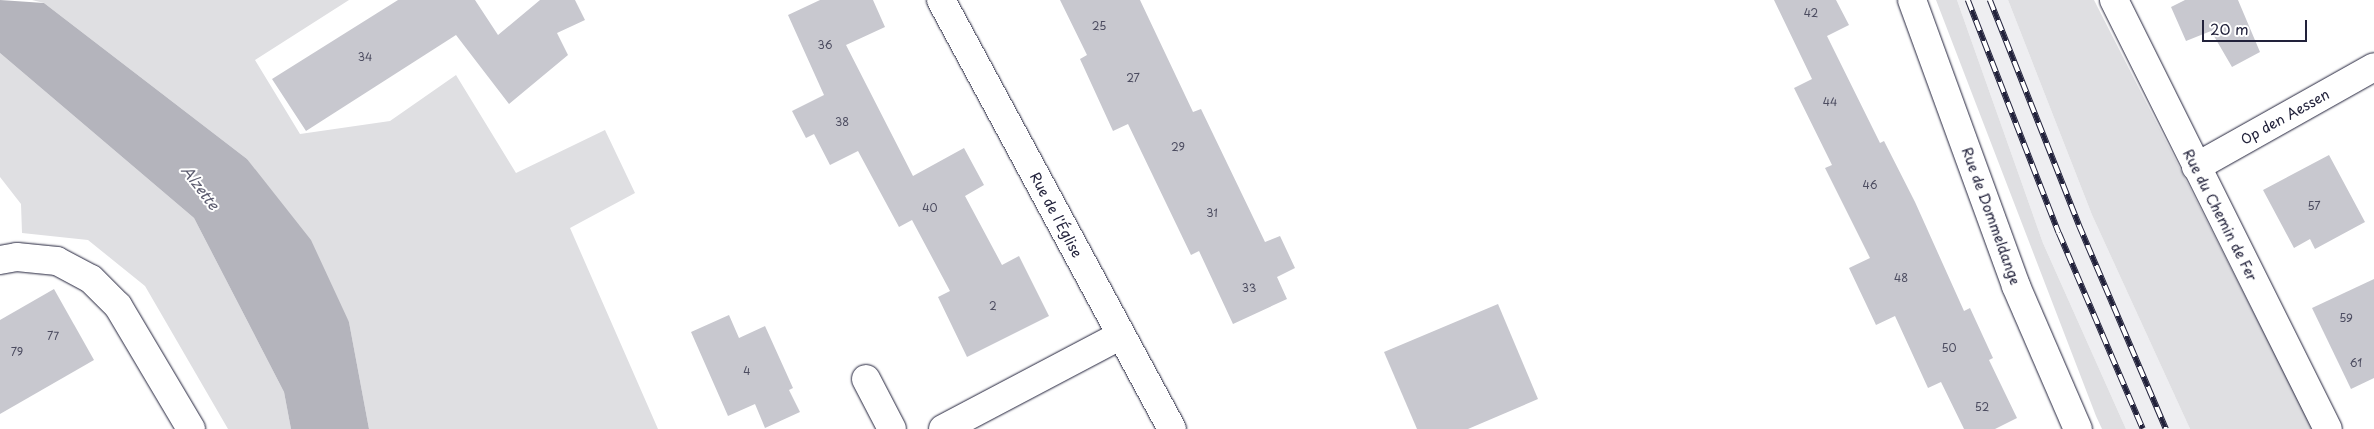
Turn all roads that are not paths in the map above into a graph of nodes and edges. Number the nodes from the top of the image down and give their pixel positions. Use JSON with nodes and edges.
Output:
{"nodes":[{"id":1,"x":941,"y":0,"type":"edge"},
{"id":2,"x":1912,"y":0,"type":"edge"},
{"id":3,"x":2114,"y":0,"type":"edge"},
{"id":4,"x":2374,"y":67,"type":"edge"},
{"id":5,"x":2196,"y":167,"type":"junction"},
{"id":6,"x":0,"y":260,"type":"edge"},
{"id":7,"x":1121,"y":335,"type":"junction"},
{"id":8,"x":866,"y":379,"type":"dead end"},
{"id":9,"x":191,"y":429,"type":"edge"},
{"id":10,"x":892,"y":429,"type":"edge"},
{"id":11,"x":943,"y":429,"type":"edge"},
{"id":12,"x":1172,"y":429,"type":"edge"},
{"id":13,"x":2078,"y":429,"type":"edge"},
{"id":14,"x":2328,"y":429,"type":"edge"}],
"edges":[{"from":1,"to":7,"type":"street","name":"Rue de l'Église"},
{"from":2,"to":13,"type":"street","name":"Rue de Dommeldange"},
{"from":3,"to":5,"type":"street","name":"Rue du Chemin de Fer"},
{"from":4,"to":5,"type":"street","name":"Op den Aessen"},
{"from":5,"to":14,"type":"street","name":"Rue du Chemin de Fer"},
{"from":6,"to":9,"type":"street"},
{"from":7,"to":11,"type":"street"},
{"from":7,"to":12,"type":"street","name":"Rue de l'Église"},
{"from":8,"to":10,"type":"street"}]}
